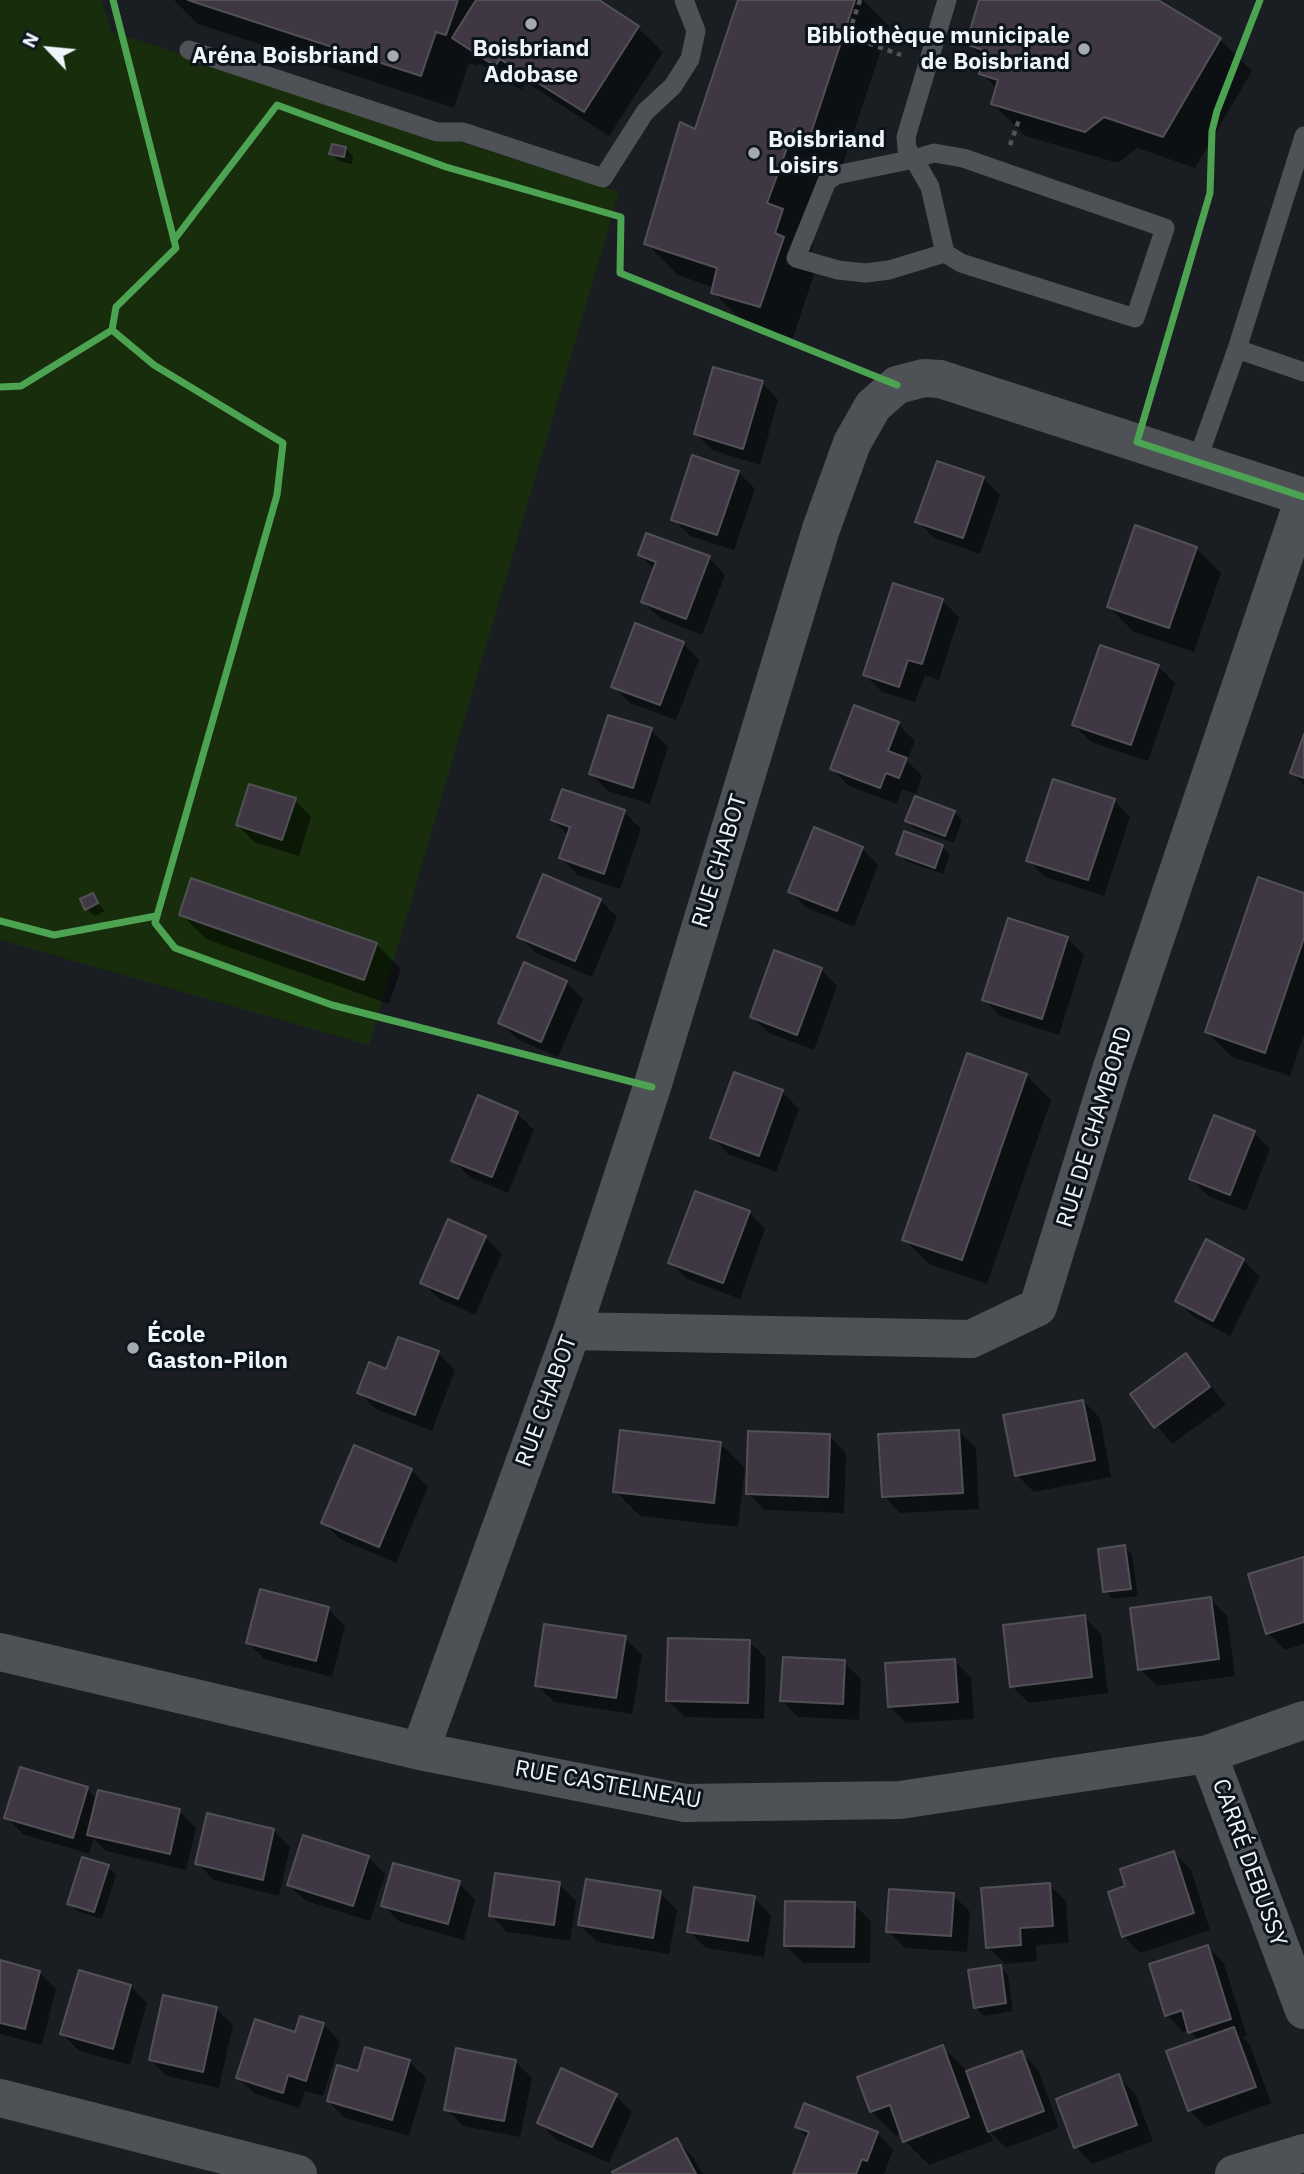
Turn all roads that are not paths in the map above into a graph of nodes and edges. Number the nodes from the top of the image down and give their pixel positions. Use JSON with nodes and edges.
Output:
{"nodes":[{"id":1,"x":684,"y":0,"type":"edge"},
{"id":2,"x":947,"y":0,"type":"edge"},
{"id":3,"x":190,"y":50,"type":"dead end"},
{"id":4,"x":1304,"y":135,"type":"edge"},
{"id":5,"x":914,"y":159,"type":"junction"},
{"id":6,"x":945,"y":253,"type":"junction"},
{"id":7,"x":1237,"y":349,"type":"junction"},
{"id":8,"x":1304,"y":372,"type":"edge"},
{"id":9,"x":1197,"y":461,"type":"junction"},
{"id":10,"x":1304,"y":498,"type":"edge"},
{"id":11,"x":572,"y":1331,"type":"junction"},
{"id":12,"x":0,"y":1652,"type":"edge"},
{"id":13,"x":1304,"y":1720,"type":"edge"},
{"id":14,"x":420,"y":1751,"type":"junction"},
{"id":15,"x":1208,"y":1754,"type":"junction"},
{"id":16,"x":1304,"y":2010,"type":"edge"},
{"id":17,"x":0,"y":2098,"type":"edge"},
{"id":18,"x":1304,"y":2153,"type":"edge"},
{"id":19,"x":298,"y":2174,"type":"edge"},
{"id":20,"x":1234,"y":2174,"type":"edge"}],
"edges":[{"from":1,"to":3,"type":"lane"},
{"from":2,"to":5,"type":"lane"},
{"from":4,"to":7,"type":"lane"},
{"from":5,"to":6,"type":"lane"},
{"from":5,"to":6,"type":"lane"},
{"from":5,"to":6,"type":"lane"},
{"from":7,"to":8,"type":"lane"},
{"from":7,"to":9,"type":"lane"},
{"from":9,"to":10,"type":"street","name":"RUE CHABOT"},
{"from":9,"to":11,"type":"street","name":"RUE CHABOT"},
{"from":10,"to":11,"type":"street","name":"RUE DE CHAMBORD"},
{"from":11,"to":14,"type":"street","name":"RUE CHABOT"},
{"from":12,"to":14,"type":"street","name":"RUE CASTELNEAU"},
{"from":13,"to":15,"type":"street","name":"RUE CASTELNEAU"},
{"from":14,"to":15,"type":"street","name":"RUE CASTELNEAU"},
{"from":15,"to":16,"type":"street","name":"CARRÉ DEBUSSY"},
{"from":17,"to":19,"type":"street"},
{"from":18,"to":20,"type":"street"}]}
